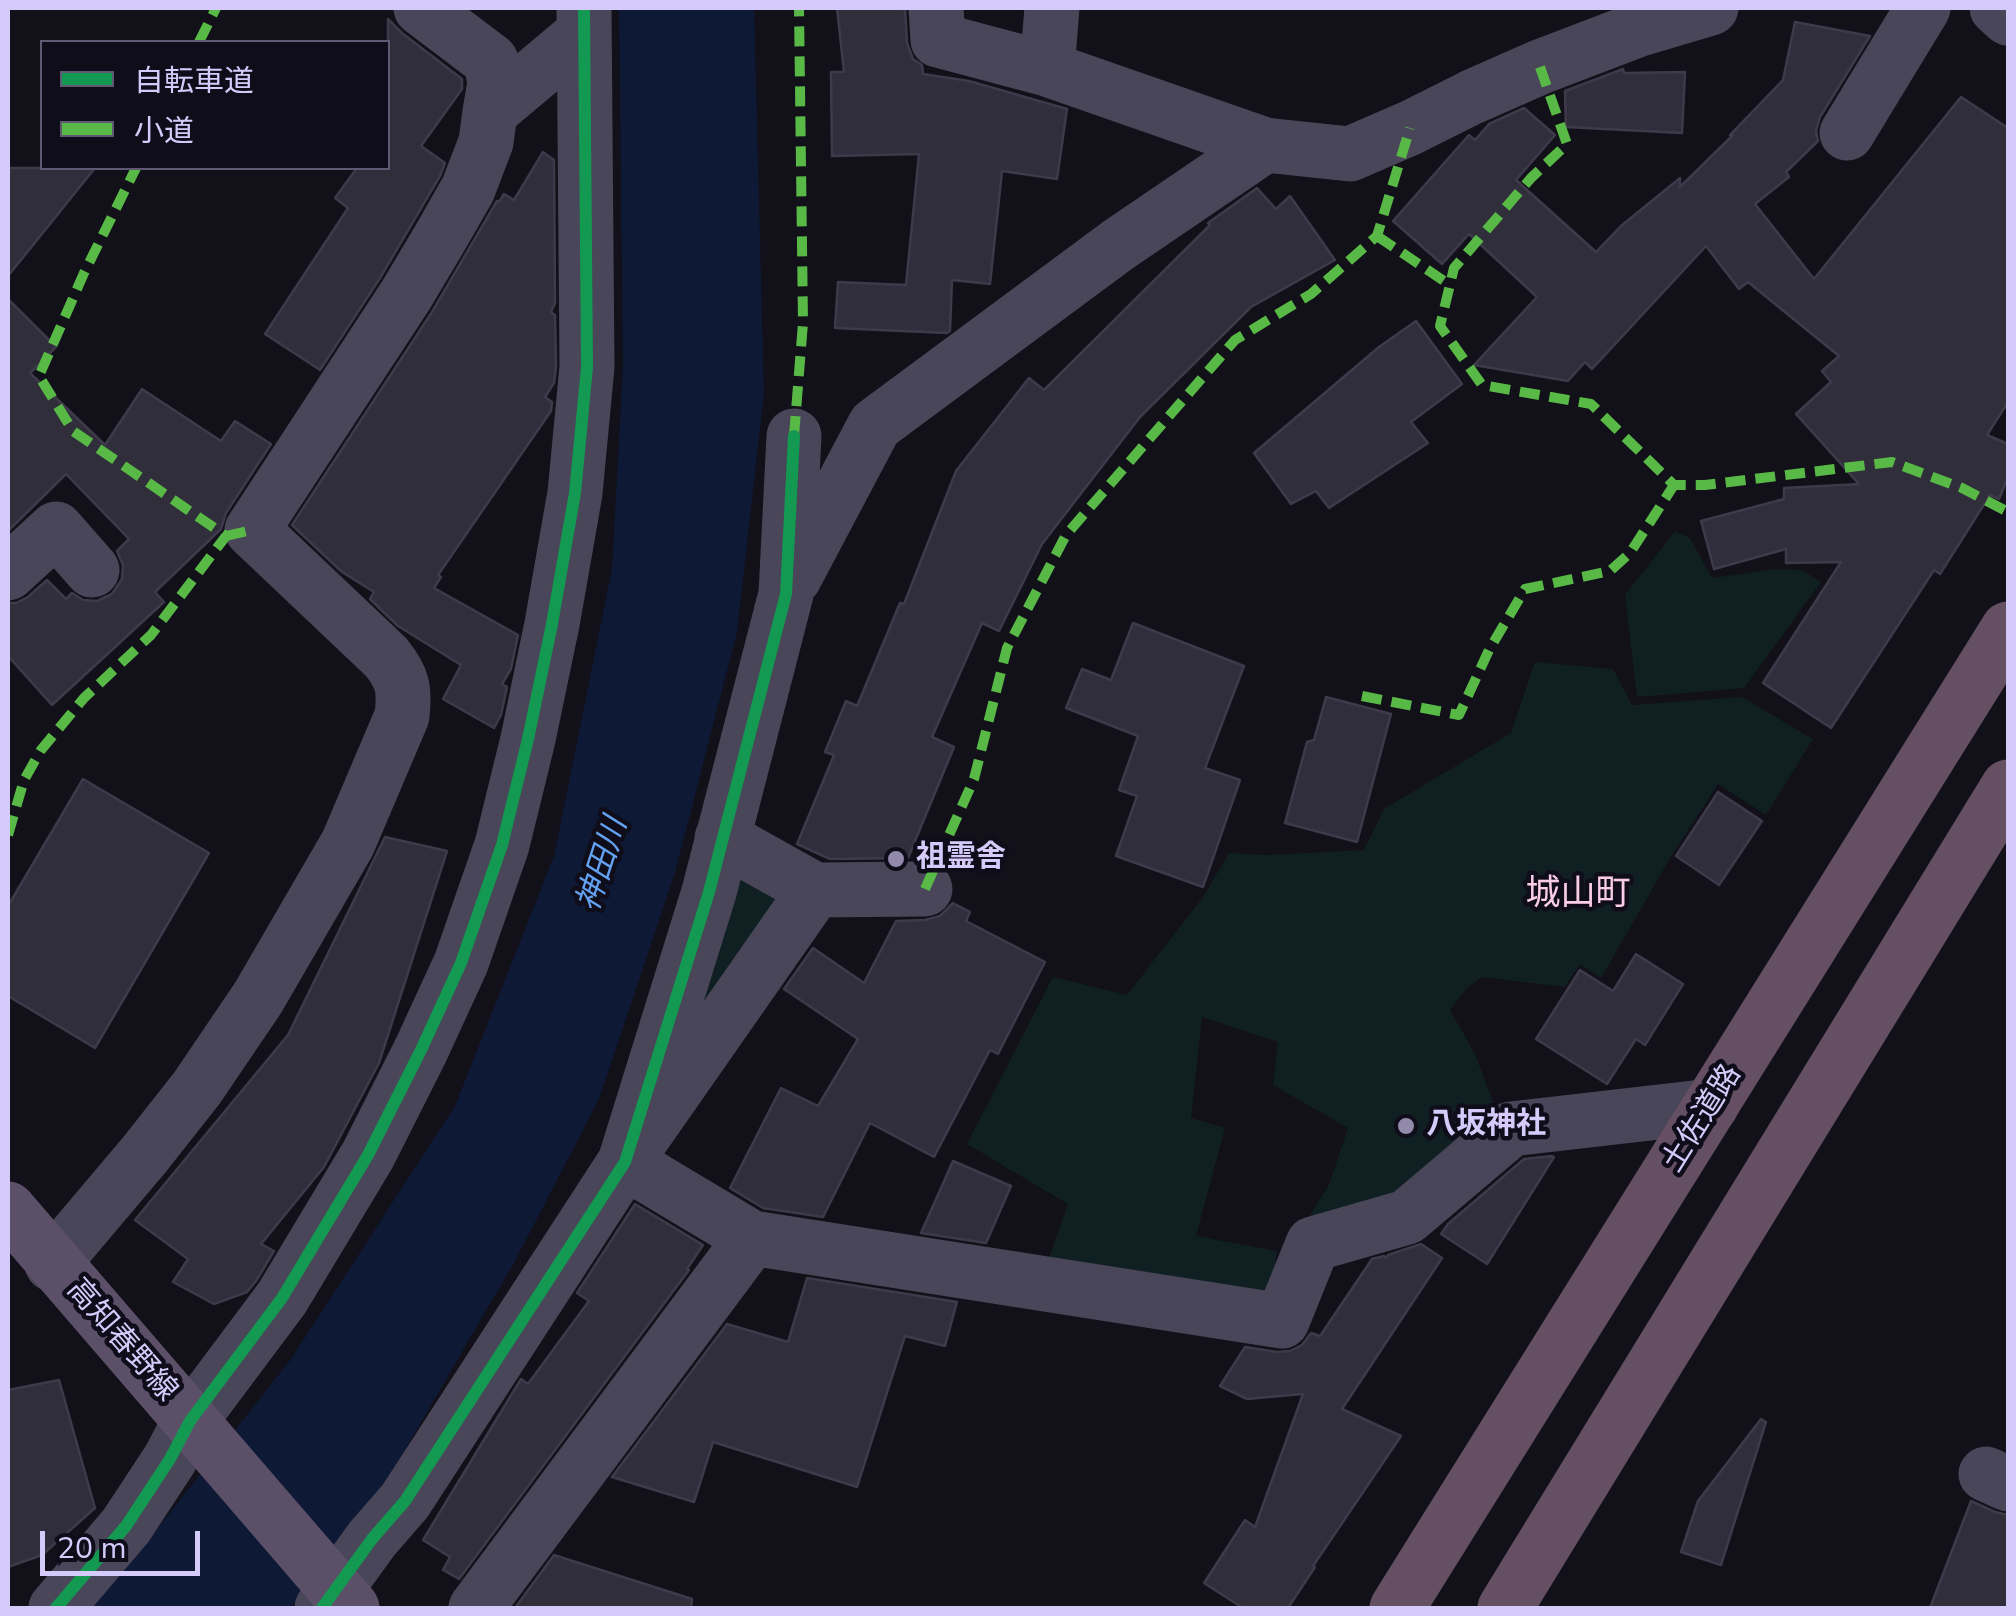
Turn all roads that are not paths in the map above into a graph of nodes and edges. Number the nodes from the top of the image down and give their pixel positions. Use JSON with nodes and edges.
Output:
{"nodes":[{"id":1,"x":421,"y":8,"type":"edge"},
{"id":2,"x":493,"y":8,"type":"edge"},
{"id":3,"x":936,"y":8,"type":"edge"},
{"id":4,"x":1052,"y":8,"type":"edge"},
{"id":5,"x":1711,"y":8,"type":"edge"},
{"id":6,"x":1923,"y":8,"type":"edge"},
{"id":7,"x":1997,"y":8,"type":"edge"},
{"id":8,"x":2008,"y":18,"type":"edge"},
{"id":9,"x":584,"y":20,"type":"edge"},
{"id":10,"x":1046,"y":69,"type":"junction"},
{"id":11,"x":491,"y":86,"type":"junction"},
{"id":12,"x":1847,"y":133,"type":"dead end"},
{"id":13,"x":1265,"y":145,"type":"junction"},
{"id":14,"x":794,"y":436,"type":"dead end"},
{"id":15,"x":92,"y":570,"type":"dead end"},
{"id":16,"x":8,"y":572,"type":"edge"},
{"id":17,"x":786,"y":594,"type":"junction"},
{"id":18,"x":2008,"y":629,"type":"edge"},
{"id":19,"x":2008,"y":786,"type":"edge"},
{"id":20,"x":722,"y":838,"type":"junction"},
{"id":21,"x":815,"y":890,"type":"junction"},
{"id":22,"x":926,"y":890,"type":"dead end"},
{"id":23,"x":1712,"y":1106,"type":"junction"},
{"id":24,"x":625,"y":1162,"type":"junction"},
{"id":25,"x":8,"y":1209,"type":"edge"},
{"id":26,"x":752,"y":1238,"type":"junction"},
{"id":27,"x":52,"y":1264,"type":"junction"},
{"id":28,"x":197,"y":1429,"type":"junction"},
{"id":29,"x":336,"y":1602,"type":"edge"},
{"id":30,"x":56,"y":1608,"type":"edge"},
{"id":31,"x":476,"y":1608,"type":"edge"},
{"id":32,"x":1397,"y":1608,"type":"edge"},
{"id":33,"x":1505,"y":1608,"type":"edge"}],
"edges":[{"from":1,"to":11,"type":"street"},
{"from":2,"to":11,"type":"street"},
{"from":3,"to":10,"type":"street"},
{"from":4,"to":10,"type":"street"},
{"from":5,"to":13,"type":"street"},
{"from":6,"to":12,"type":"street"},
{"from":7,"to":8,"type":"street"},
{"from":9,"to":11,"type":"street"},
{"from":9,"to":28,"type":"street"},
{"from":10,"to":13,"type":"street"},
{"from":11,"to":27,"type":"street"},
{"from":13,"to":17,"type":"street"},
{"from":14,"to":17,"type":"street"},
{"from":15,"to":16,"type":"street"},
{"from":17,"to":20,"type":"street"},
{"from":18,"to":23,"type":"highway","name":"土佐道路"},
{"from":19,"to":33,"type":"highway"},
{"from":20,"to":21,"type":"street"},
{"from":20,"to":24,"type":"street"},
{"from":21,"to":22,"type":"street"},
{"from":21,"to":24,"type":"street"},
{"from":23,"to":26,"type":"street"},
{"from":23,"to":32,"type":"highway","name":"土佐道路"},
{"from":24,"to":26,"type":"street"},
{"from":24,"to":29,"type":"street"},
{"from":25,"to":27,"type":"main road","name":"高知春野線"},
{"from":26,"to":31,"type":"street"},
{"from":27,"to":28,"type":"main road","name":"高知春野線"},
{"from":28,"to":29,"type":"main road","name":"高知春野線"},
{"from":28,"to":30,"type":"street"}]}
